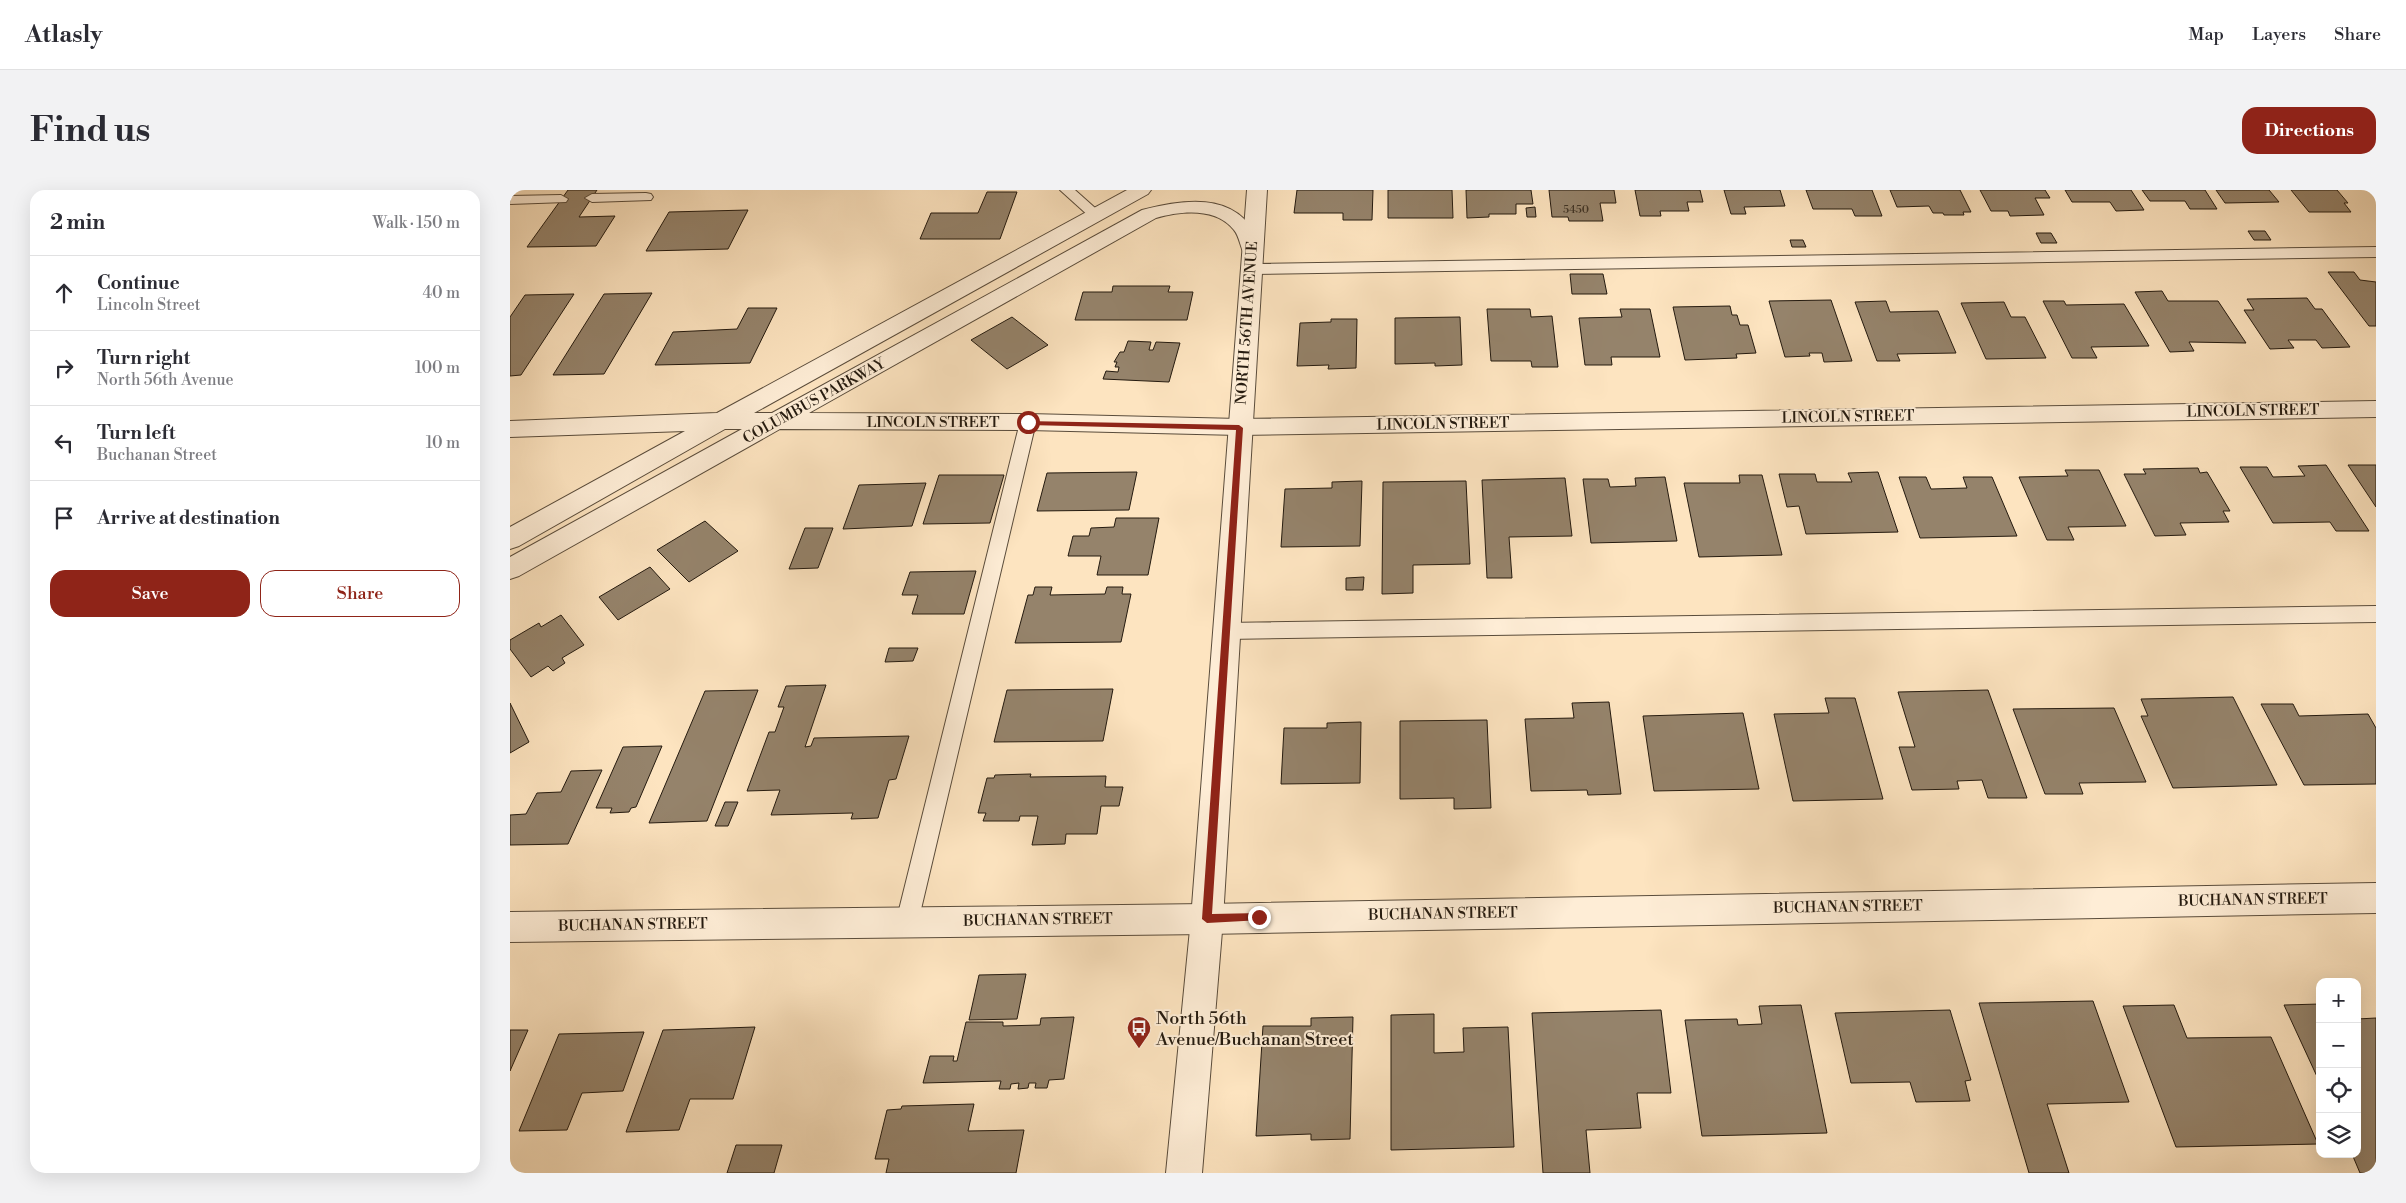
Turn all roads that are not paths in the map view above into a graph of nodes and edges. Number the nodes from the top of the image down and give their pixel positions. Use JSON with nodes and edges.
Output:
{"nodes":[{"id":1,"x":1067,"y":190,"type":"edge"},
{"id":2,"x":1141,"y":190,"type":"edge"},
{"id":3,"x":1257,"y":190,"type":"edge"},
{"id":4,"x":533,"y":195,"type":"edge"},
{"id":5,"x":646,"y":197,"type":"dead end"},
{"id":6,"x":592,"y":198,"type":"dead end"},
{"id":7,"x":561,"y":199,"type":"dead end"},
{"id":8,"x":510,"y":200,"type":"edge"},
{"id":9,"x":1096,"y":215,"type":"junction"},
{"id":10,"x":1116,"y":231,"type":"junction"},
{"id":11,"x":2376,"y":252,"type":"edge"},
{"id":12,"x":1252,"y":260,"type":"junction"},
{"id":13,"x":2376,"y":409,"type":"edge"},
{"id":14,"x":721,"y":421,"type":"junction"},
{"id":15,"x":778,"y":421,"type":"junction"},
{"id":16,"x":1028,"y":422,"type":"junction"},
{"id":17,"x":1239,"y":428,"type":"junction"},
{"id":18,"x":510,"y":429,"type":"edge"},
{"id":19,"x":510,"y":539,"type":"edge"},
{"id":20,"x":510,"y":569,"type":"edge"},
{"id":21,"x":2376,"y":614,"type":"edge"},
{"id":22,"x":1226,"y":631,"type":"junction"},
{"id":23,"x":2376,"y":898,"type":"edge"},
{"id":24,"x":1207,"y":919,"type":"junction"},
{"id":25,"x":907,"y":922,"type":"junction"},
{"id":26,"x":510,"y":926,"type":"edge"},
{"id":27,"x":1184,"y":1173,"type":"edge"}],
"edges":[{"from":1,"to":9,"type":"lane"},
{"from":2,"to":9,"type":"street","name":"COLUMBUS PARKWAY"},
{"from":3,"to":12,"type":"street","name":"NORTH 56TH AVENUE"},
{"from":4,"to":7,"type":"lane"},
{"from":4,"to":8,"type":"lane"},
{"from":5,"to":6,"type":"lane"},
{"from":9,"to":10,"type":"street"},
{"from":9,"to":14,"type":"street","name":"COLUMBUS PARKWAY"},
{"from":10,"to":12,"type":"street","name":"COLUMBUS PARKWAY"},
{"from":10,"to":15,"type":"street","name":"COLUMBUS PARKWAY"},
{"from":11,"to":12,"type":"lane"},
{"from":12,"to":17,"type":"street","name":"NORTH 56TH AVENUE"},
{"from":13,"to":17,"type":"street","name":"LINCOLN STREET"},
{"from":14,"to":15,"type":"street","name":"LINCOLN STREET"},
{"from":14,"to":18,"type":"street","name":"LINCOLN STREET"},
{"from":14,"to":19,"type":"street","name":"COLUMBUS PARKWAY"},
{"from":15,"to":16,"type":"street","name":"LINCOLN STREET"},
{"from":15,"to":20,"type":"street","name":"COLUMBUS PARKWAY"},
{"from":16,"to":17,"type":"street","name":"LINCOLN STREET"},
{"from":16,"to":25,"type":"lane"},
{"from":17,"to":22,"type":"street","name":"NORTH 56TH AVENUE"},
{"from":21,"to":22,"type":"lane"},
{"from":22,"to":24,"type":"street","name":"NORTH 56TH AVENUE"},
{"from":23,"to":24,"type":"street","name":"BUCHANAN STREET"},
{"from":24,"to":25,"type":"street","name":"BUCHANAN STREET"},
{"from":24,"to":27,"type":"street","name":"NORTH 56TH AVENUE"},
{"from":25,"to":26,"type":"street","name":"BUCHANAN STREET"}]}
